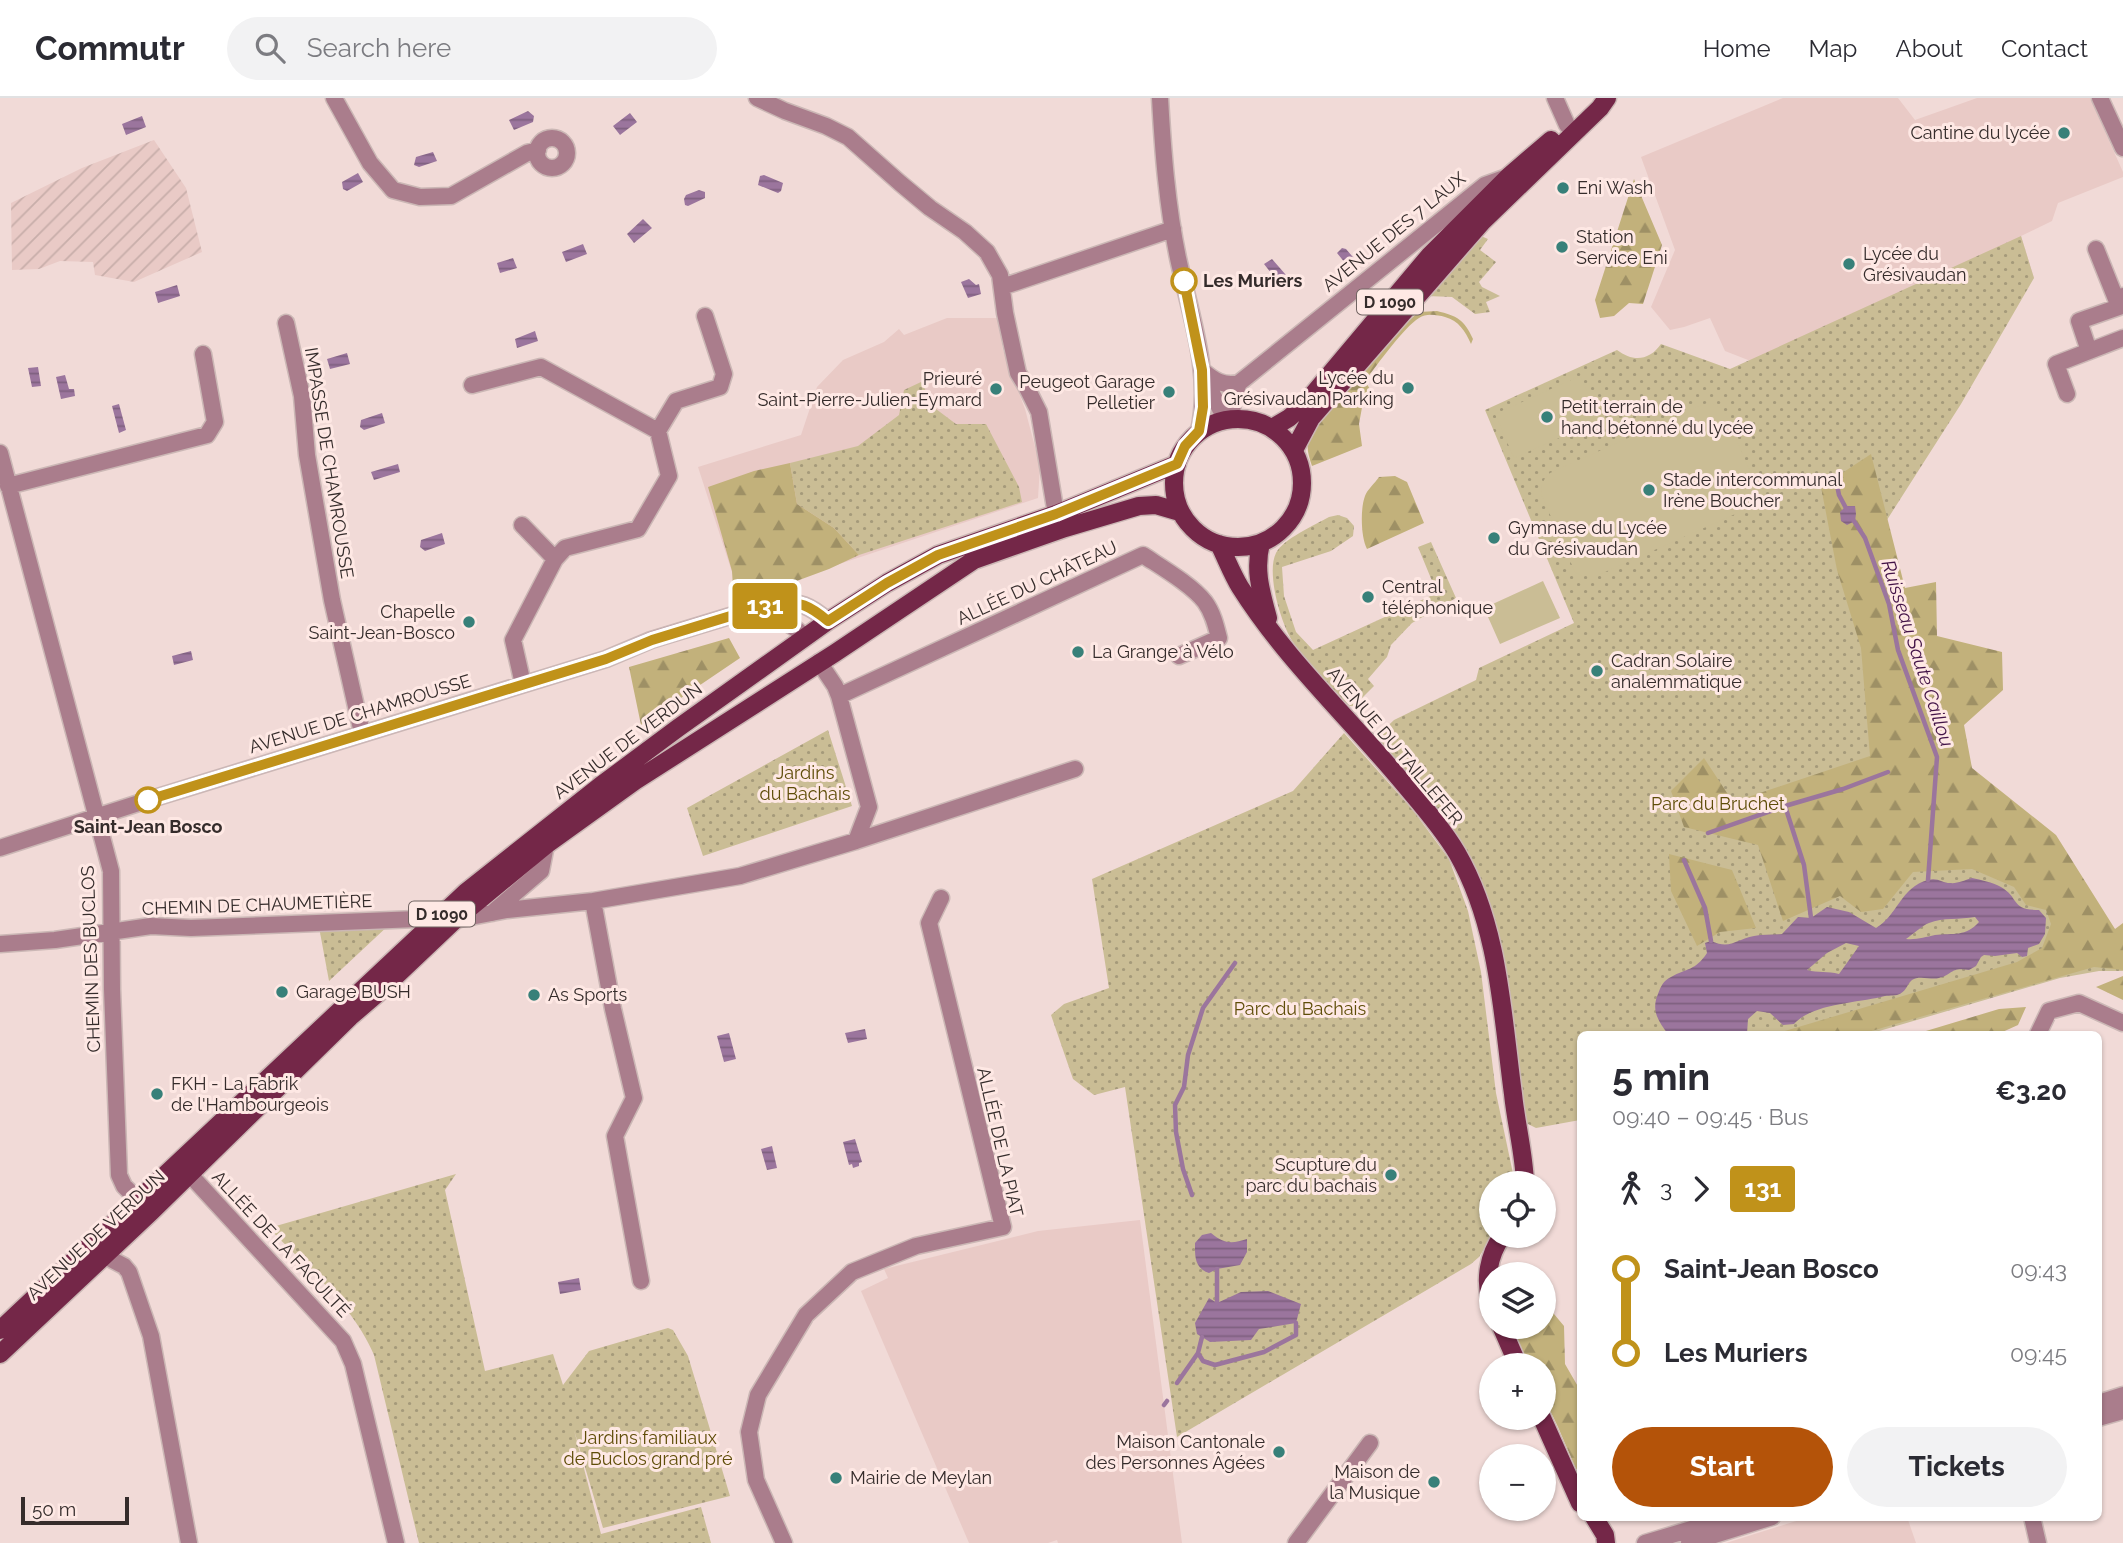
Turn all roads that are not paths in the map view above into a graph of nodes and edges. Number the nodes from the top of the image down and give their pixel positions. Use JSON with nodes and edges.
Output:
{"nodes":[{"id":1,"x":334,"y":98,"type":"edge"},
{"id":2,"x":757,"y":98,"type":"edge"},
{"id":3,"x":1160,"y":98,"type":"edge"},
{"id":4,"x":1555,"y":98,"type":"edge"},
{"id":5,"x":1606,"y":98,"type":"edge"},
{"id":6,"x":2100,"y":98,"type":"edge"},
{"id":7,"x":1567,"y":125,"type":"junction"},
{"id":8,"x":2123,"y":148,"type":"edge"},
{"id":9,"x":538,"y":150,"type":"dead end"},
{"id":10,"x":1509,"y":176,"type":"junction"},
{"id":11,"x":1173,"y":229,"type":"junction"},
{"id":12,"x":2096,"y":249,"type":"dead end"},
{"id":13,"x":1002,"y":287,"type":"junction"},
{"id":14,"x":2120,"y":305,"type":"edge"},
{"id":15,"x":705,"y":317,"type":"dead end"},
{"id":16,"x":286,"y":323,"type":"dead end"},
{"id":17,"x":2123,"y":338,"type":"edge"},
{"id":18,"x":2089,"y":351,"type":"junction"},
{"id":19,"x":203,"y":354,"type":"dead end"},
{"id":20,"x":1202,"y":370,"type":"junction"},
{"id":21,"x":1239,"y":383,"type":"junction"},
{"id":22,"x":472,"y":384,"type":"dead end"},
{"id":23,"x":2067,"y":394,"type":"dead end"},
{"id":24,"x":1232,"y":419,"type":"junction"},
{"id":25,"x":1272,"y":428,"type":"junction"},
{"id":26,"x":658,"y":431,"type":"junction"},
{"id":27,"x":1199,"y":431,"type":"junction"},
{"id":28,"x":1294,"y":450,"type":"junction"},
{"id":29,"x":0,"y":453,"type":"edge"},
{"id":30,"x":1177,"y":464,"type":"junction"},
{"id":31,"x":9,"y":486,"type":"junction"},
{"id":32,"x":1180,"y":512,"type":"junction"},
{"id":33,"x":1056,"y":514,"type":"junction"},
{"id":34,"x":522,"y":524,"type":"dead end"},
{"id":35,"x":1219,"y":544,"type":"junction"},
{"id":36,"x":1261,"y":544,"type":"junction"},
{"id":37,"x":555,"y":559,"type":"junction"},
{"id":38,"x":730,"y":617,"type":"junction"},
{"id":39,"x":828,"y":621,"type":"junction"},
{"id":40,"x":1272,"y":631,"type":"junction"},
{"id":41,"x":805,"y":637,"type":"junction"},
{"id":42,"x":835,"y":653,"type":"junction"},
{"id":43,"x":1179,"y":656,"type":"dead end"},
{"id":44,"x":819,"y":662,"type":"junction"},
{"id":45,"x":523,"y":684,"type":"junction"},
{"id":46,"x":837,"y":691,"type":"junction"},
{"id":47,"x":362,"y":733,"type":"junction"},
{"id":48,"x":1075,"y":769,"type":"dead end"},
{"id":49,"x":95,"y":817,"type":"junction"},
{"id":50,"x":856,"y":841,"type":"junction"},
{"id":51,"x":546,"y":845,"type":"junction"},
{"id":52,"x":0,"y":848,"type":"edge"},
{"id":53,"x":941,"y":898,"type":"dead end"},
{"id":54,"x":593,"y":901,"type":"junction"},
{"id":55,"x":492,"y":913,"type":"junction"},
{"id":56,"x":455,"y":920,"type":"junction"},
{"id":57,"x":433,"y":923,"type":"junction"},
{"id":58,"x":112,"y":933,"type":"junction"},
{"id":59,"x":0,"y":944,"type":"edge"},
{"id":60,"x":2123,"y":1023,"type":"edge"},
{"id":61,"x":2039,"y":1031,"type":"edge"},
{"id":62,"x":184,"y":1168,"type":"junction"},
{"id":63,"x":1525,"y":1171,"type":"edge"},
{"id":64,"x":144,"y":1206,"type":"junction"},
{"id":65,"x":105,"y":1255,"type":"junction"},
{"id":66,"x":641,"y":1281,"type":"dead end"},
{"id":67,"x":0,"y":1330,"type":"edge"},
{"id":68,"x":0,"y":1354,"type":"edge"},
{"id":69,"x":2123,"y":1395,"type":"edge"},
{"id":70,"x":2102,"y":1402,"type":"edge"},
{"id":71,"x":2123,"y":1410,"type":"edge"},
{"id":72,"x":2102,"y":1417,"type":"edge"},
{"id":73,"x":1548,"y":1430,"type":"edge"},
{"id":74,"x":1370,"y":1443,"type":"dead end"},
{"id":75,"x":1567,"y":1471,"type":"junction"},
{"id":76,"x":1577,"y":1489,"type":"edge"},
{"id":77,"x":1577,"y":1496,"type":"edge"},
{"id":78,"x":1587,"y":1521,"type":"edge"},
{"id":79,"x":1596,"y":1521,"type":"edge"},
{"id":80,"x":1718,"y":1521,"type":"edge"},
{"id":81,"x":1759,"y":1521,"type":"edge"},
{"id":82,"x":2033,"y":1521,"type":"edge"},
{"id":83,"x":189,"y":1543,"type":"edge"},
{"id":84,"x":396,"y":1543,"type":"edge"},
{"id":85,"x":784,"y":1543,"type":"edge"},
{"id":86,"x":1296,"y":1543,"type":"edge"},
{"id":87,"x":1598,"y":1543,"type":"edge"},
{"id":88,"x":1606,"y":1543,"type":"edge"},
{"id":89,"x":1645,"y":1543,"type":"edge"},
{"id":90,"x":1689,"y":1543,"type":"edge"},
{"id":91,"x":2038,"y":1543,"type":"edge"}],
"edges":[{"from":1,"to":9,"type":"street"},
{"from":2,"to":13,"type":"street"},
{"from":3,"to":11,"type":"street"},
{"from":4,"to":7,"type":"street"},
{"from":5,"to":7,"type":"main road","name":"AVENUE DES 7 LAUX","number":"D 1090"},
{"from":5,"to":28,"type":"main road","number":"D 1090"},
{"from":6,"to":8,"type":"street"},
{"from":7,"to":10,"type":"main road","name":"AVENUE DES 7 LAUX","number":"D 1090"},
{"from":10,"to":21,"type":"street","name":"AVENUE DES 7 LAUX"},
{"from":10,"to":25,"type":"main road","name":"AVENUE DES 7 LAUX","number":"D 1090"},
{"from":11,"to":13,"type":"street"},
{"from":11,"to":20,"type":"street"},
{"from":12,"to":14,"type":"street"},
{"from":13,"to":33,"type":"street"},
{"from":14,"to":18,"type":"street"},
{"from":15,"to":26,"type":"street"},
{"from":16,"to":47,"type":"street","name":"IMPASSE DE CHAMROUSSE"},
{"from":17,"to":18,"type":"street"},
{"from":18,"to":23,"type":"street"},
{"from":19,"to":31,"type":"street"},
{"from":20,"to":21,"type":"street"},
{"from":20,"to":24,"type":"street"},
{"from":20,"to":27,"type":"street"},
{"from":21,"to":24,"type":"street"},
{"from":22,"to":26,"type":"street"},
{"from":24,"to":25,"type":"main road"},
{"from":24,"to":27,"type":"main road"},
{"from":25,"to":28,"type":"main road"},
{"from":26,"to":37,"type":"street"},
{"from":27,"to":30,"type":"main road"},
{"from":28,"to":36,"type":"main road"},
{"from":29,"to":31,"type":"street","name":"CHEMIN DES BUCLOS"},
{"from":30,"to":32,"type":"main road"},
{"from":30,"to":33,"type":"main road","name":"AVENUE DE VERDUN","number":"D 1090"},
{"from":31,"to":49,"type":"street","name":"CHEMIN DES BUCLOS"},
{"from":32,"to":35,"type":"main road"},
{"from":32,"to":42,"type":"main road","name":"AVENUE DE VERDUN","number":"D 1090"},
{"from":33,"to":39,"type":"main road","name":"AVENUE DE VERDUN","number":"D 1090"},
{"from":34,"to":37,"type":"street"},
{"from":35,"to":36,"type":"main road"},
{"from":35,"to":40,"type":"main road","name":"AVENUE DU TAILLEFER"},
{"from":36,"to":40,"type":"main road","name":"AVENUE DU TAILLEFER"},
{"from":37,"to":45,"type":"street"},
{"from":38,"to":39,"type":"street","name":"AVENUE DE CHAMROUSSE"},
{"from":38,"to":41,"type":"street","name":"AVENUE DE CHAMROUSSE"},
{"from":38,"to":45,"type":"street","name":"AVENUE DE CHAMROUSSE"},
{"from":39,"to":41,"type":"main road","name":"AVENUE DE VERDUN","number":"D 1090"},
{"from":39,"to":42,"type":"main road"},
{"from":40,"to":63,"type":"main road","name":"AVENUE DU TAILLEFER"},
{"from":41,"to":44,"type":"main road"},
{"from":41,"to":57,"type":"main road","name":"AVENUE DE VERDUN","number":"D 1090"},
{"from":42,"to":44,"type":"main road","name":"AVENUE DE VERDUN","number":"D 1090"},
{"from":42,"to":46,"type":"street"},
{"from":43,"to":46,"type":"street","name":"ALLÉE DU CHÂTEAU"},
{"from":44,"to":46,"type":"street"},
{"from":44,"to":51,"type":"main road","name":"AVENUE DE VERDUN","number":"D 1090"},
{"from":45,"to":47,"type":"street","name":"AVENUE DE CHAMROUSSE"},
{"from":46,"to":50,"type":"street"},
{"from":47,"to":49,"type":"street","name":"AVENUE DE CHAMROUSSE"},
{"from":48,"to":50,"type":"street"},
{"from":49,"to":52,"type":"street","name":"AVENUE DE CHAMROUSSE"},
{"from":49,"to":58,"type":"street","name":"CHEMIN DES BUCLOS"},
{"from":50,"to":54,"type":"street"},
{"from":51,"to":55,"type":"street"},
{"from":51,"to":56,"type":"main road","name":"AVENUE DE VERDUN","number":"D 1090"},
{"from":53,"to":85,"type":"street","name":"ALLÉE DE LA PIAT"},
{"from":54,"to":55,"type":"street"},
{"from":54,"to":66,"type":"street"},
{"from":55,"to":56,"type":"street"},
{"from":56,"to":62,"type":"main road","name":"AVENUE DE VERDUN","number":"D 1090"},
{"from":57,"to":58,"type":"street","name":"CHEMIN DE CHAUMETIÈRE"},
{"from":57,"to":62,"type":"main road","name":"AVENUE DE VERDUN","number":"D 1090"},
{"from":58,"to":59,"type":"street","name":"CHEMIN DE CHAUMETIÈRE"},
{"from":58,"to":64,"type":"street","name":"CHEMIN DES BUCLOS"},
{"from":60,"to":61,"type":"street"},
{"from":62,"to":64,"type":"main road","name":"AVENUE DE VERDUN","number":"D 1090"},
{"from":62,"to":84,"type":"street","name":"ALLÉE DE LA FACULTÉ"},
{"from":64,"to":65,"type":"main road","name":"AVENUE DE VERDUN","number":"D 1090"},
{"from":64,"to":67,"type":"main road","name":"AVENUE DE VERDUN","number":"D 1090"},
{"from":65,"to":68,"type":"main road","name":"AVENUE DE VERDUN","number":"D 1090"},
{"from":65,"to":83,"type":"street"},
{"from":69,"to":70,"type":"street"},
{"from":71,"to":72,"type":"street"},
{"from":73,"to":75,"type":"main road"},
{"from":74,"to":86,"type":"street"},
{"from":75,"to":76,"type":"main road"},
{"from":75,"to":77,"type":"main road"},
{"from":78,"to":87,"type":"main road"},
{"from":79,"to":88,"type":"main road"},
{"from":80,"to":89,"type":"street"},
{"from":81,"to":90,"type":"street"},
{"from":82,"to":91,"type":"street"}]}
